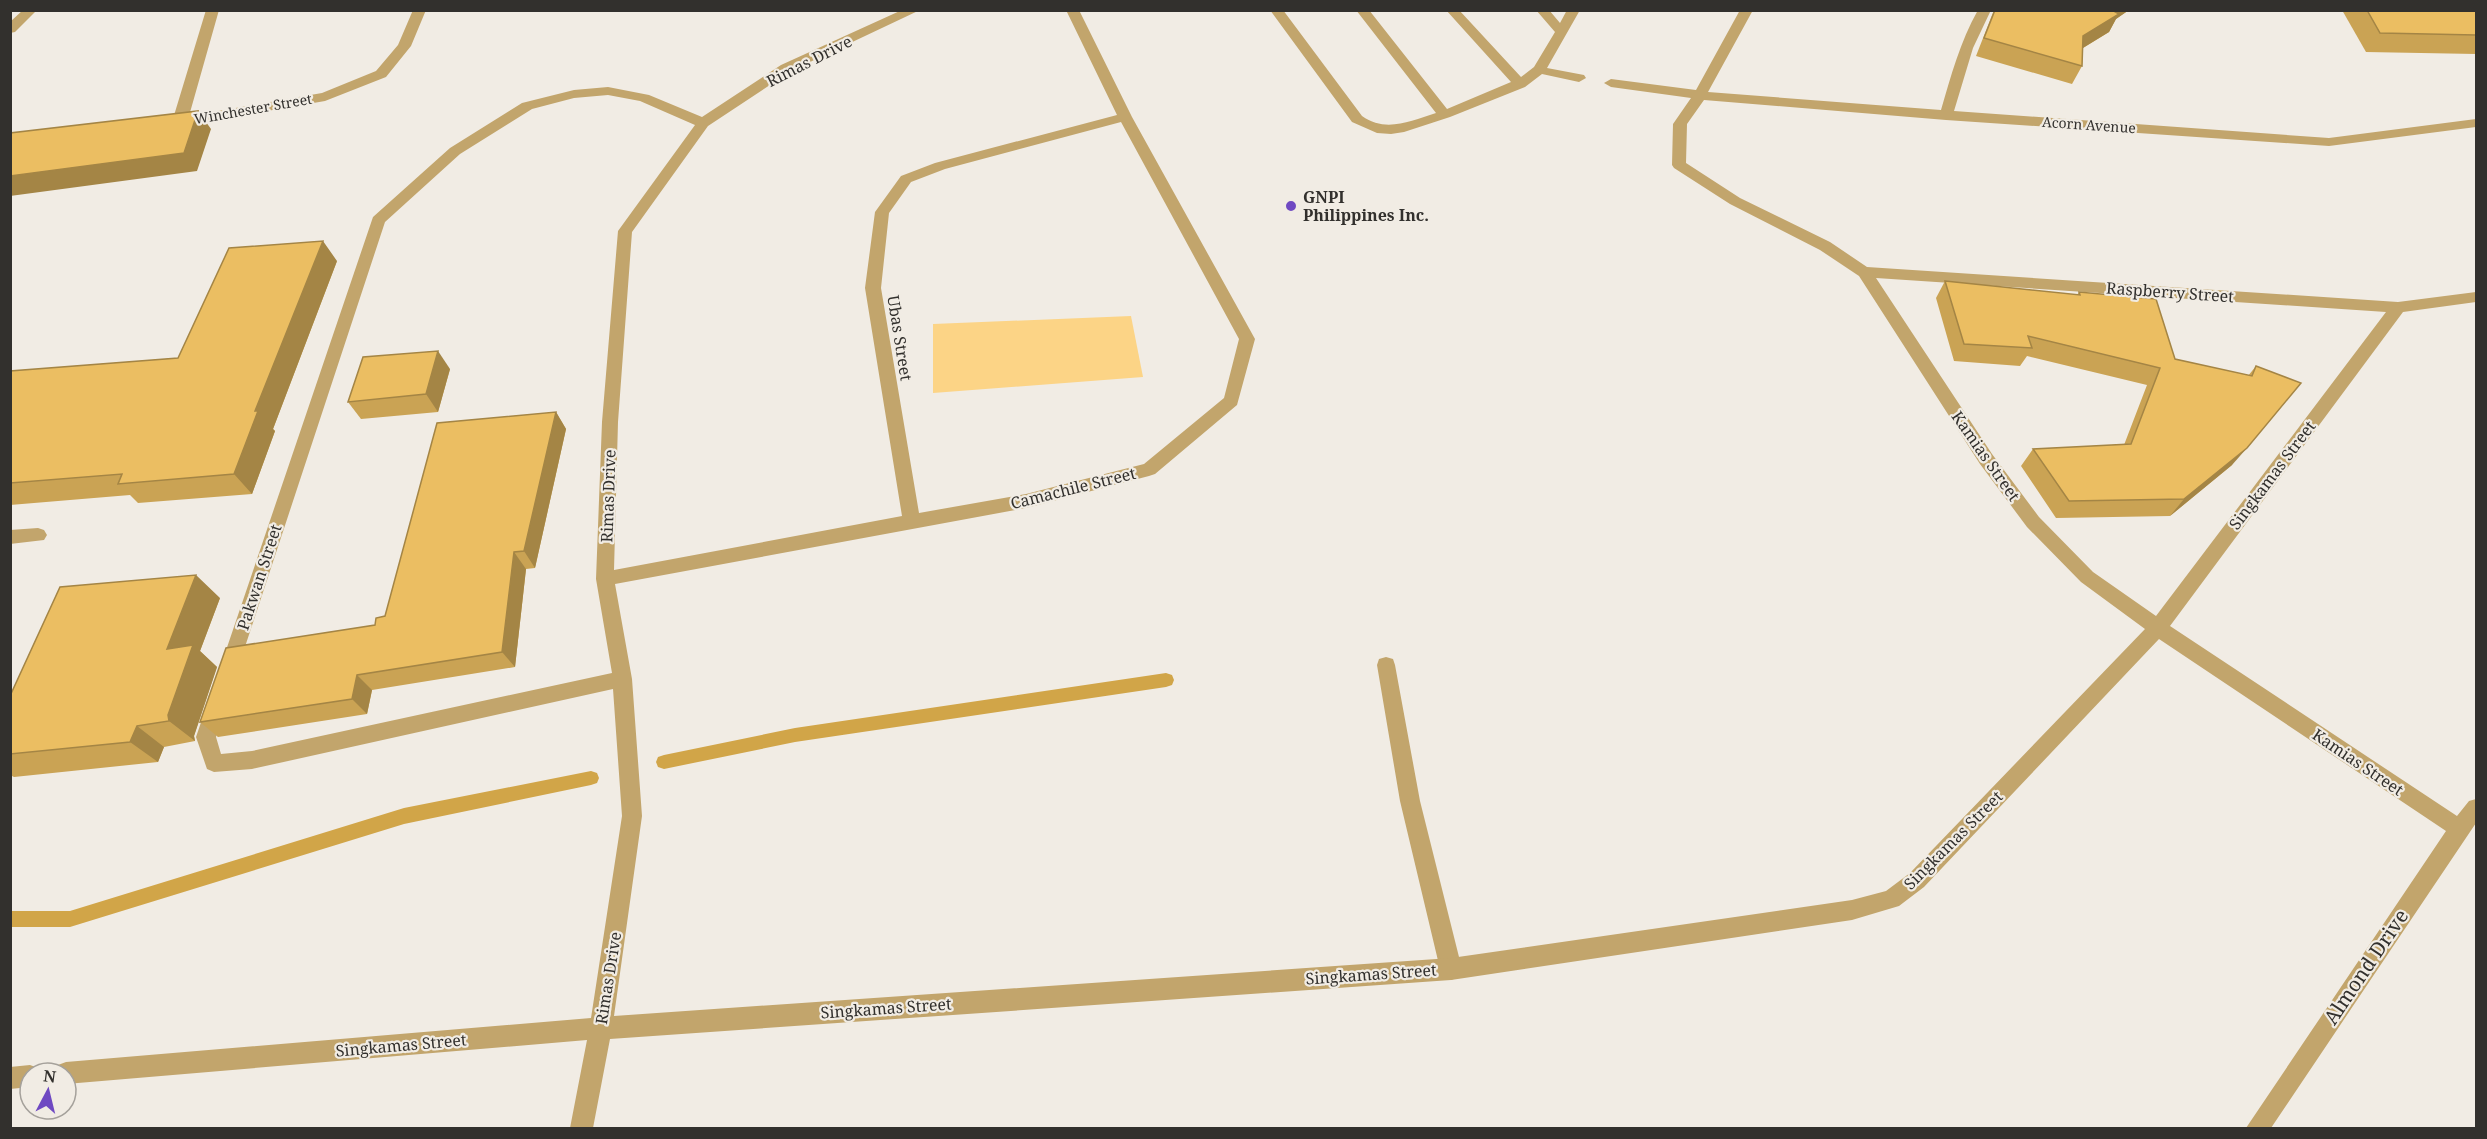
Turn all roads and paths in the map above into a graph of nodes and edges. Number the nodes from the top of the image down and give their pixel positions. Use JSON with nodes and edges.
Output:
{"nodes":[{"id":1,"x":31,"y":10,"type":"edge"},
{"id":2,"x":213,"y":10,"type":"edge"},
{"id":3,"x":420,"y":10,"type":"edge"},
{"id":4,"x":914,"y":10,"type":"edge"},
{"id":5,"x":1072,"y":10,"type":"edge"},
{"id":6,"x":1276,"y":10,"type":"edge"},
{"id":7,"x":1362,"y":10,"type":"edge"},
{"id":8,"x":1452,"y":10,"type":"edge"},
{"id":9,"x":1542,"y":10,"type":"edge"},
{"id":10,"x":1574,"y":10,"type":"edge"},
{"id":11,"x":1747,"y":10,"type":"edge"},
{"id":12,"x":1985,"y":10,"type":"edge"},
{"id":13,"x":10,"y":28,"type":"edge"},
{"id":14,"x":1561,"y":31,"type":"junction"},
{"id":15,"x":1539,"y":70,"type":"junction"},
{"id":16,"x":1579,"y":78,"type":"dead end"},
{"id":17,"x":1611,"y":83,"type":"dead end"},
{"id":18,"x":1520,"y":84,"type":"junction"},
{"id":19,"x":1700,"y":95,"type":"junction"},
{"id":20,"x":1444,"y":114,"type":"junction"},
{"id":21,"x":1946,"y":116,"type":"junction"},
{"id":22,"x":1125,"y":117,"type":"junction"},
{"id":23,"x":703,"y":123,"type":"junction"},
{"id":24,"x":2476,"y":123,"type":"edge"},
{"id":25,"x":1864,"y":272,"type":"junction"},
{"id":26,"x":2476,"y":297,"type":"edge"},
{"id":27,"x":2398,"y":307,"type":"junction"},
{"id":28,"x":912,"y":520,"type":"junction"},
{"id":29,"x":38,"y":535,"type":"dead end"},
{"id":30,"x":10,"y":537,"type":"edge"},
{"id":31,"x":605,"y":579,"type":"junction"},
{"id":32,"x":2158,"y":628,"type":"junction"},
{"id":33,"x":1386,"y":665,"type":"dead end"},
{"id":34,"x":622,"y":679,"type":"junction"},
{"id":35,"x":2476,"y":808,"type":"edge"},
{"id":36,"x":2459,"y":829,"type":"junction"},
{"id":37,"x":1451,"y":969,"type":"junction"},
{"id":38,"x":601,"y":1028,"type":"junction"},
{"id":39,"x":78,"y":1072,"type":"edge"},
{"id":40,"x":582,"y":1128,"type":"edge"},
{"id":41,"x":2258,"y":1128,"type":"edge"}],
"edges":[{"from":1,"to":13,"type":"street"},
{"from":2,"to":3,"type":"street","name":"Winchester Street"},
{"from":4,"to":23,"type":"street","name":"Rimas Drive"},
{"from":5,"to":22,"type":"street","name":"Camachile Street"},
{"from":6,"to":20,"type":"street"},
{"from":7,"to":20,"type":"street"},
{"from":8,"to":18,"type":"street"},
{"from":9,"to":14,"type":"street"},
{"from":10,"to":14,"type":"street"},
{"from":11,"to":19,"type":"street","name":"Kamias Street"},
{"from":12,"to":21,"type":"street"},
{"from":14,"to":15,"type":"street"},
{"from":15,"to":16,"type":"street"},
{"from":15,"to":18,"type":"street"},
{"from":17,"to":19,"type":"street","name":"Acorn Avenue"},
{"from":18,"to":20,"type":"street"},
{"from":19,"to":21,"type":"street","name":"Acorn Avenue"},
{"from":19,"to":25,"type":"street","name":"Kamias Street"},
{"from":21,"to":24,"type":"street","name":"Acorn Avenue"},
{"from":22,"to":28,"type":"street","name":"Ubas Street"},
{"from":22,"to":28,"type":"street","name":"Camachile Street"},
{"from":23,"to":31,"type":"street","name":"Rimas Drive"},
{"from":23,"to":34,"type":"street","name":"Pakwan Street"},
{"from":25,"to":27,"type":"street","name":"Raspberry Street"},
{"from":25,"to":32,"type":"street","name":"Kamias Street"},
{"from":26,"to":27,"type":"street","name":"Raspberry Street"},
{"from":27,"to":32,"type":"street","name":"Singkamas Street"},
{"from":28,"to":31,"type":"street","name":"Camachile Street"},
{"from":29,"to":30,"type":"street"},
{"from":31,"to":34,"type":"street","name":"Rimas Drive"},
{"from":32,"to":36,"type":"street","name":"Kamias Street"},
{"from":32,"to":37,"type":"street","name":"Singkamas Street"},
{"from":33,"to":37,"type":"street"},
{"from":34,"to":38,"type":"street","name":"Rimas Drive"},
{"from":35,"to":36,"type":"street","name":"Almond Drive"},
{"from":36,"to":41,"type":"street","name":"Almond Drive"},
{"from":37,"to":38,"type":"street","name":"Singkamas Street"},
{"from":38,"to":39,"type":"street","name":"Singkamas Street"},
{"from":38,"to":40,"type":"street","name":"Rimas Drive"}]}
